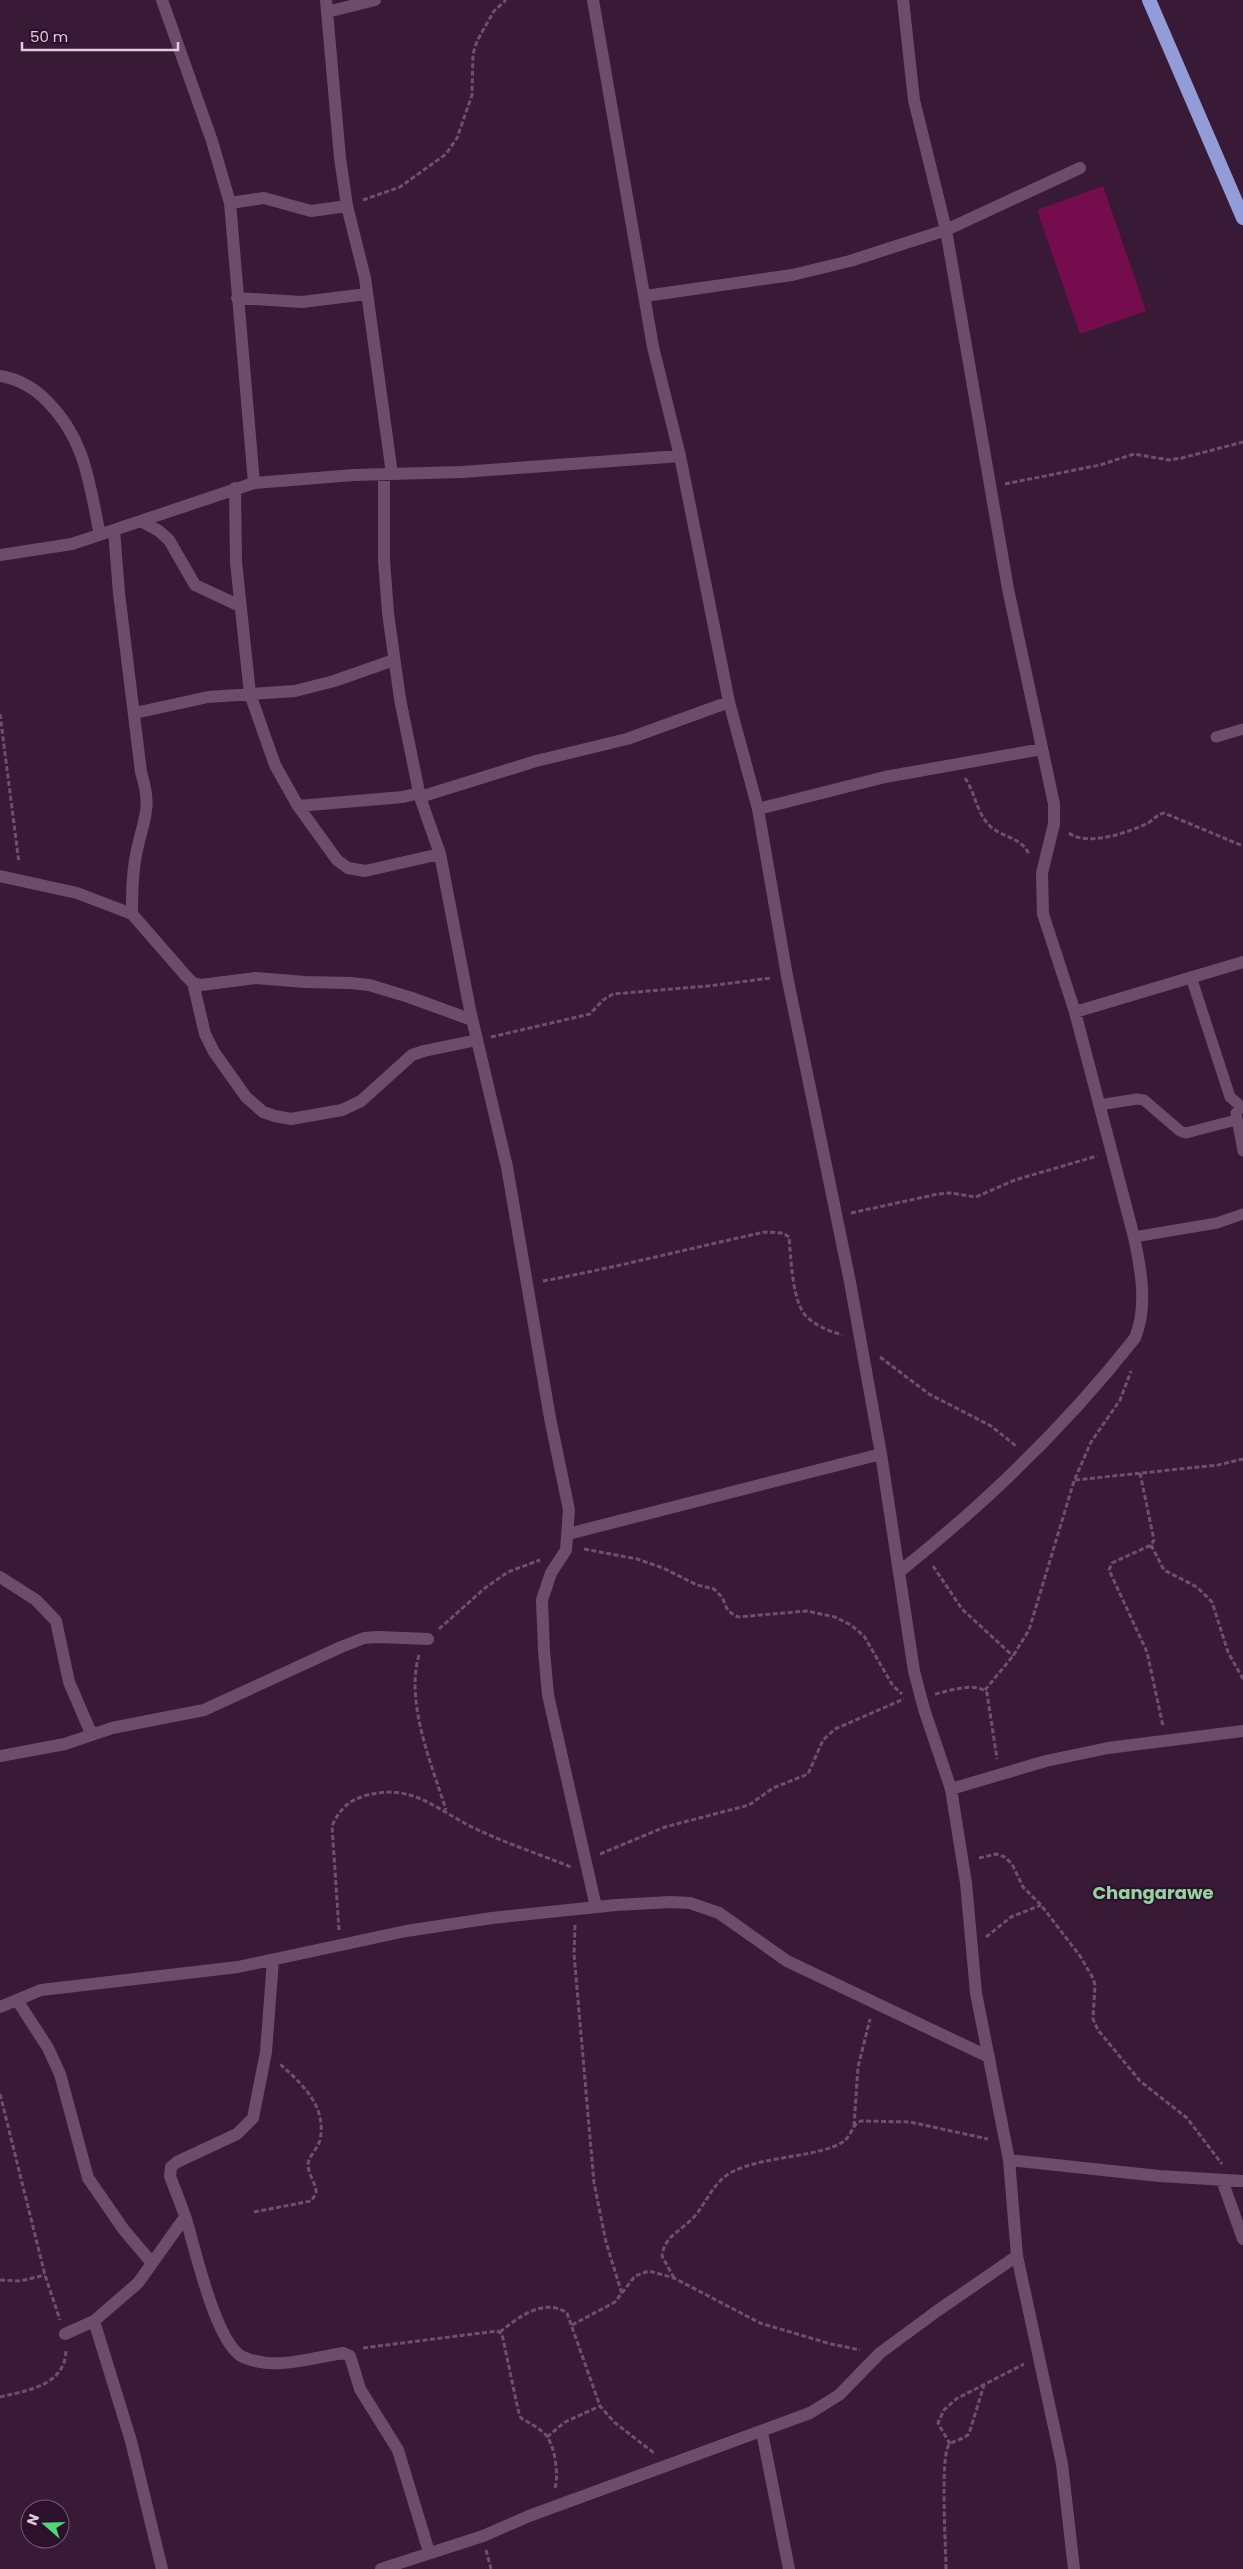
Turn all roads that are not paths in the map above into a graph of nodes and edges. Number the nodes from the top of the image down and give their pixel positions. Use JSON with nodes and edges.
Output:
{"nodes":[{"id":1,"x":162,"y":0,"type":"edge"},
{"id":2,"x":375,"y":0,"type":"edge"},
{"id":3,"x":592,"y":0,"type":"edge"},
{"id":4,"x":904,"y":0,"type":"edge"},
{"id":5,"x":1149,"y":0,"type":"edge"},
{"id":6,"x":327,"y":6,"type":"edge"},
{"id":7,"x":1080,"y":168,"type":"dead end"},
{"id":8,"x":230,"y":203,"type":"junction"},
{"id":9,"x":347,"y":206,"type":"junction"},
{"id":10,"x":1243,"y":218,"type":"edge"},
{"id":11,"x":946,"y":230,"type":"junction"},
{"id":12,"x":367,"y":294,"type":"junction"},
{"id":13,"x":645,"y":296,"type":"junction"},
{"id":14,"x":237,"y":298,"type":"junction"},
{"id":15,"x":0,"y":376,"type":"edge"},
{"id":16,"x":680,"y":456,"type":"junction"},
{"id":17,"x":388,"y":474,"type":"junction"},
{"id":18,"x":254,"y":483,"type":"junction"},
{"id":19,"x":235,"y":488,"type":"junction"},
{"id":20,"x":141,"y":521,"type":"junction"},
{"id":21,"x":114,"y":530,"type":"junction"},
{"id":22,"x":100,"y":535,"type":"junction"},
{"id":23,"x":0,"y":555,"type":"edge"},
{"id":24,"x":240,"y":606,"type":"junction"},
{"id":25,"x":394,"y":660,"type":"junction"},
{"id":26,"x":250,"y":694,"type":"junction"},
{"id":27,"x":729,"y":702,"type":"junction"},
{"id":28,"x":135,"y":713,"type":"junction"},
{"id":29,"x":1243,"y":729,"type":"edge"},
{"id":30,"x":1216,"y":738,"type":"dead end"},
{"id":31,"x":1042,"y":749,"type":"junction"},
{"id":32,"x":420,"y":795,"type":"junction"},
{"id":33,"x":298,"y":806,"type":"junction"},
{"id":34,"x":758,"y":809,"type":"junction"},
{"id":35,"x":440,"y":854,"type":"junction"},
{"id":36,"x":0,"y":876,"type":"edge"},
{"id":37,"x":132,"y":914,"type":"junction"},
{"id":38,"x":1243,"y":962,"type":"edge"},
{"id":39,"x":1191,"y":977,"type":"junction"},
{"id":40,"x":193,"y":982,"type":"junction"},
{"id":41,"x":1075,"y":1012,"type":"junction"},
{"id":42,"x":472,"y":1020,"type":"junction"},
{"id":43,"x":477,"y":1040,"type":"junction"},
{"id":44,"x":1099,"y":1105,"type":"junction"},
{"id":45,"x":1239,"y":1105,"type":"edge"},
{"id":46,"x":1236,"y":1120,"type":"junction"},
{"id":47,"x":1243,"y":1151,"type":"edge"},
{"id":48,"x":1243,"y":1214,"type":"edge"},
{"id":49,"x":1134,"y":1237,"type":"junction"},
{"id":50,"x":880,"y":1454,"type":"junction"},
{"id":51,"x":568,"y":1534,"type":"junction"},
{"id":52,"x":898,"y":1572,"type":"junction"},
{"id":53,"x":0,"y":1577,"type":"edge"},
{"id":54,"x":428,"y":1639,"type":"road end"},
{"id":55,"x":1243,"y":1731,"type":"edge"},
{"id":56,"x":91,"y":1734,"type":"junction"},
{"id":57,"x":0,"y":1756,"type":"edge"},
{"id":58,"x":951,"y":1789,"type":"junction"},
{"id":59,"x":596,"y":1907,"type":"junction"},
{"id":60,"x":273,"y":1960,"type":"junction"},
{"id":61,"x":17,"y":2000,"type":"junction"},
{"id":62,"x":1,"y":2005,"type":"edge"},
{"id":63,"x":989,"y":2057,"type":"junction"},
{"id":64,"x":1009,"y":2160,"type":"junction"},
{"id":65,"x":1232,"y":2181,"type":"edge"},
{"id":66,"x":185,"y":2217,"type":"junction"},
{"id":67,"x":1243,"y":2239,"type":"edge"},
{"id":68,"x":1017,"y":2256,"type":"junction"},
{"id":69,"x":152,"y":2262,"type":"junction"},
{"id":70,"x":94,"y":2321,"type":"junction"},
{"id":71,"x":65,"y":2334,"type":"road end"},
{"id":72,"x":762,"y":2432,"type":"junction"},
{"id":73,"x":429,"y":2552,"type":"junction"},
{"id":74,"x":162,"y":2569,"type":"edge"},
{"id":75,"x":381,"y":2569,"type":"edge"},
{"id":76,"x":789,"y":2569,"type":"edge"},
{"id":77,"x":1074,"y":2569,"type":"edge"}],
"edges":[{"from":1,"to":8,"type":"street"},
{"from":2,"to":6,"type":"street"},
{"from":3,"to":13,"type":"street"},
{"from":4,"to":11,"type":"street"},
{"from":5,"to":10,"type":"highway"},
{"from":6,"to":9,"type":"street"},
{"from":7,"to":11,"type":"street"},
{"from":8,"to":9,"type":"street"},
{"from":8,"to":14,"type":"street"},
{"from":9,"to":12,"type":"street"},
{"from":11,"to":13,"type":"street"},
{"from":11,"to":31,"type":"street"},
{"from":12,"to":14,"type":"street"},
{"from":12,"to":17,"type":"street"},
{"from":13,"to":16,"type":"street"},
{"from":14,"to":18,"type":"street"},
{"from":15,"to":22,"type":"street"},
{"from":16,"to":17,"type":"street"},
{"from":16,"to":27,"type":"street"},
{"from":17,"to":18,"type":"street"},
{"from":17,"to":25,"type":"street"},
{"from":18,"to":19,"type":"street"},
{"from":19,"to":20,"type":"street"},
{"from":19,"to":24,"type":"street"},
{"from":20,"to":21,"type":"street"},
{"from":20,"to":24,"type":"street"},
{"from":21,"to":22,"type":"street"},
{"from":21,"to":28,"type":"street"},
{"from":22,"to":23,"type":"street"},
{"from":24,"to":26,"type":"street"},
{"from":25,"to":26,"type":"street"},
{"from":25,"to":32,"type":"street"},
{"from":26,"to":28,"type":"street"},
{"from":26,"to":33,"type":"street"},
{"from":27,"to":32,"type":"street"},
{"from":27,"to":34,"type":"street"},
{"from":28,"to":37,"type":"street"},
{"from":29,"to":30,"type":"lane"},
{"from":31,"to":34,"type":"street"},
{"from":31,"to":41,"type":"street"},
{"from":32,"to":33,"type":"street"},
{"from":32,"to":35,"type":"street"},
{"from":33,"to":35,"type":"street"},
{"from":34,"to":50,"type":"street"},
{"from":35,"to":42,"type":"street"},
{"from":36,"to":37,"type":"street"},
{"from":37,"to":40,"type":"street"},
{"from":38,"to":39,"type":"street"},
{"from":39,"to":41,"type":"street"},
{"from":39,"to":45,"type":"lane"},
{"from":40,"to":42,"type":"street"},
{"from":40,"to":43,"type":"street"},
{"from":41,"to":44,"type":"street"},
{"from":42,"to":43,"type":"street"},
{"from":43,"to":51,"type":"street"},
{"from":44,"to":46,"type":"lane"},
{"from":44,"to":49,"type":"street"},
{"from":45,"to":46,"type":"lane"},
{"from":46,"to":47,"type":"lane"},
{"from":48,"to":49,"type":"lane"},
{"from":49,"to":52,"type":"street"},
{"from":50,"to":51,"type":"street"},
{"from":50,"to":52,"type":"street"},
{"from":51,"to":59,"type":"street"},
{"from":52,"to":58,"type":"street"},
{"from":53,"to":56,"type":"street"},
{"from":54,"to":56,"type":"street"},
{"from":55,"to":58,"type":"street"},
{"from":56,"to":57,"type":"street"},
{"from":58,"to":63,"type":"street"},
{"from":59,"to":60,"type":"street"},
{"from":59,"to":63,"type":"street"},
{"from":60,"to":61,"type":"street"},
{"from":60,"to":66,"type":"street"},
{"from":61,"to":62,"type":"street"},
{"from":61,"to":69,"type":"street"},
{"from":63,"to":64,"type":"street"},
{"from":64,"to":65,"type":"street"},
{"from":64,"to":68,"type":"street"},
{"from":65,"to":67,"type":"street"},
{"from":66,"to":69,"type":"street"},
{"from":66,"to":73,"type":"street"},
{"from":68,"to":72,"type":"street"},
{"from":68,"to":77,"type":"street"},
{"from":69,"to":70,"type":"street"},
{"from":70,"to":71,"type":"street"},
{"from":70,"to":74,"type":"street"},
{"from":72,"to":73,"type":"street"},
{"from":72,"to":76,"type":"street"},
{"from":73,"to":75,"type":"street"}]}
